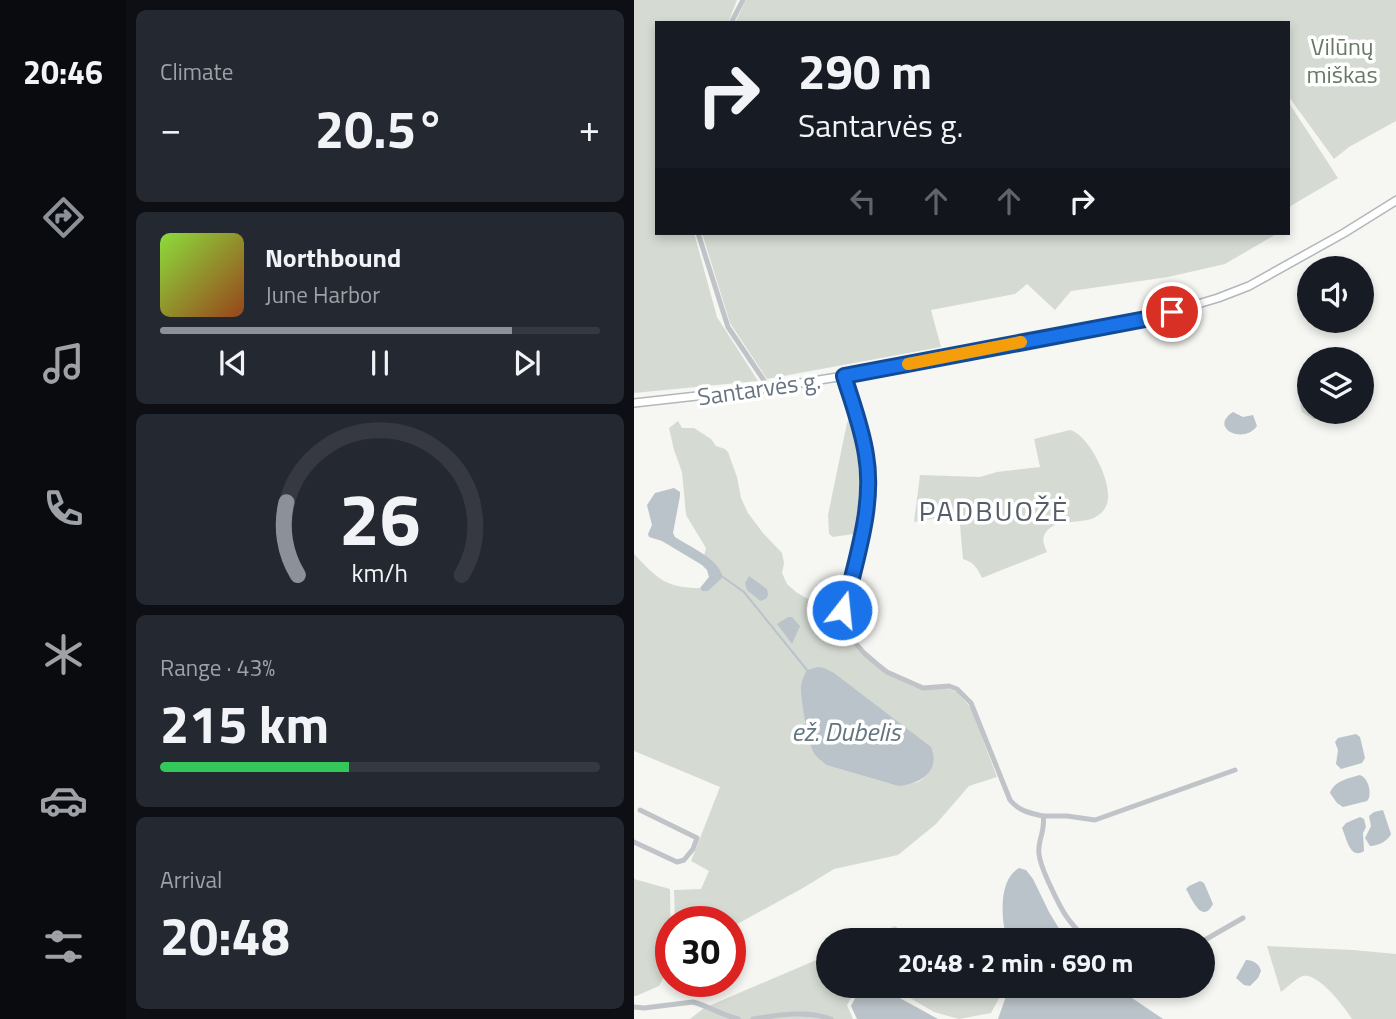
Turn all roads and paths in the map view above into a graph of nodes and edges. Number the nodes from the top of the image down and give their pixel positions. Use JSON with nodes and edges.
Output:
{"nodes":[{"id":1,"x":743,"y":0,"type":"edge"},
{"id":2,"x":732,"y":21,"type":"edge"},
{"id":3,"x":1396,"y":200,"type":"edge"},
{"id":4,"x":699,"y":235,"type":"edge"},
{"id":5,"x":844,"y":376,"type":"junction"},
{"id":6,"x":769,"y":388,"type":"junction"},
{"id":7,"x":634,"y":403,"type":"edge"},
{"id":8,"x":1235,"y":770,"type":"dead end"},
{"id":9,"x":640,"y":810,"type":"dead end"},
{"id":10,"x":1043,"y":816,"type":"junction"},
{"id":11,"x":634,"y":842,"type":"edge"},
{"id":12,"x":1243,"y":918,"type":"dead end"},
{"id":13,"x":1074,"y":928,"type":"edge"},
{"id":14,"x":1215,"y":934,"type":"edge"},
{"id":15,"x":634,"y":1007,"type":"edge"},
{"id":16,"x":738,"y":1019,"type":"edge"},
{"id":17,"x":753,"y":1019,"type":"edge"},
{"id":18,"x":831,"y":1019,"type":"edge"}],
"edges":[{"from":1,"to":2,"type":"street"},
{"from":3,"to":5,"type":"main road","name":"Santarvės g."},
{"from":4,"to":6,"type":"street"},
{"from":5,"to":6,"type":"main road","name":"Santarvės g."},
{"from":5,"to":10,"type":"street"},
{"from":6,"to":7,"type":"main road","name":"Santarvės g."},
{"from":8,"to":10,"type":"street"},
{"from":9,"to":11,"type":"street"},
{"from":10,"to":13,"type":"street"},
{"from":12,"to":14,"type":"street"},
{"from":15,"to":16,"type":"street"},
{"from":17,"to":18,"type":"street"}]}
